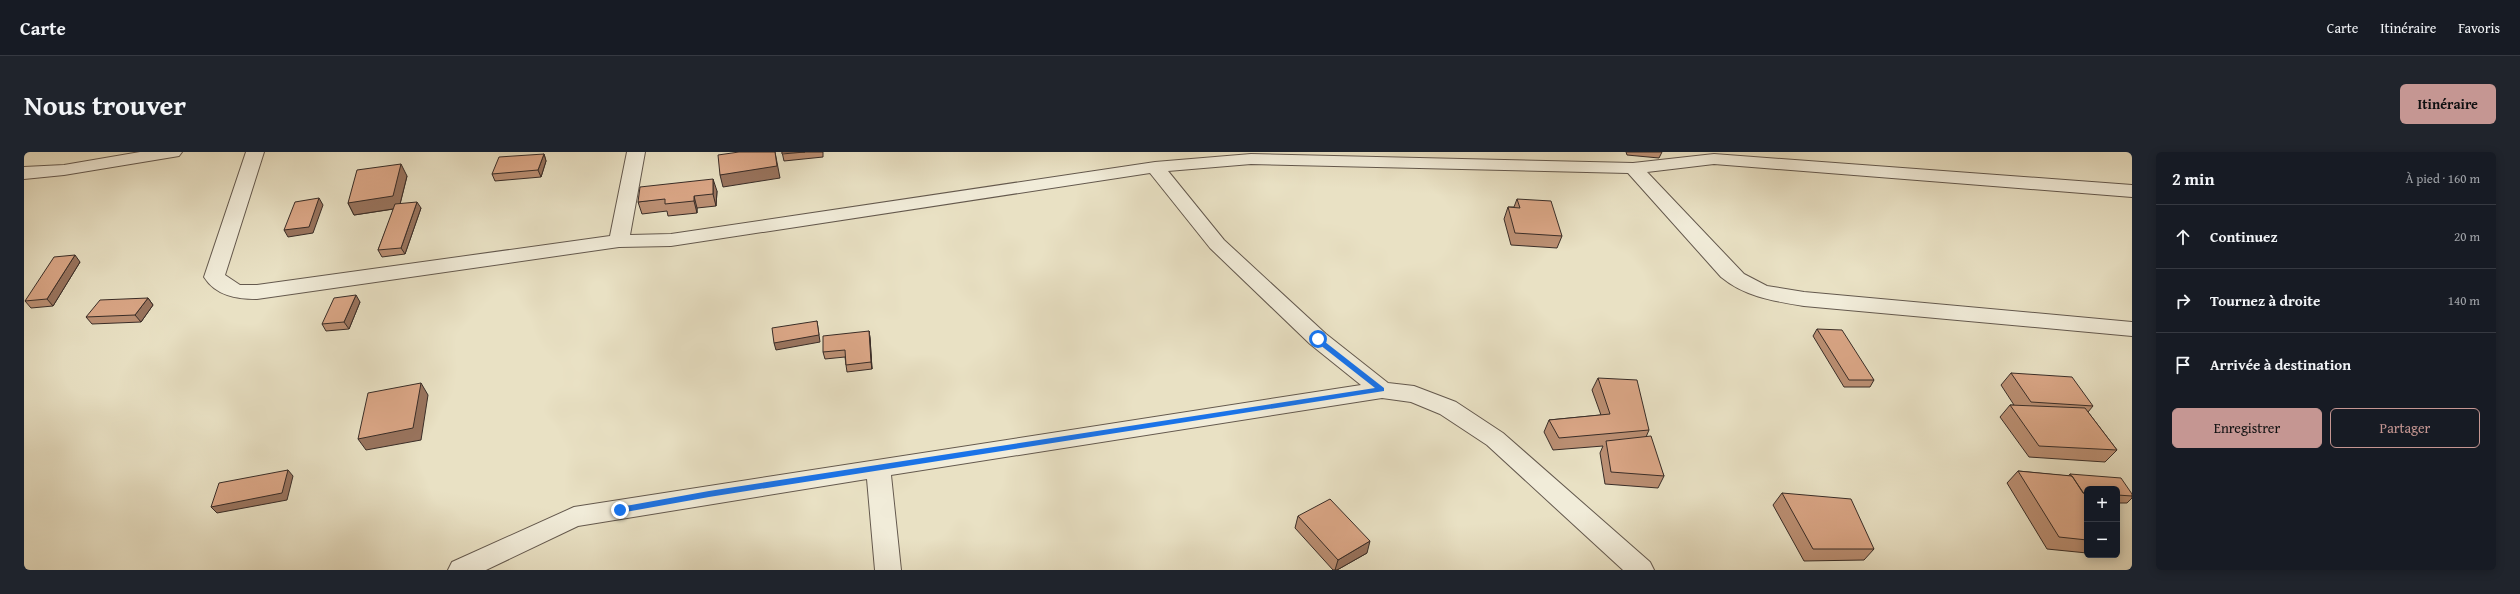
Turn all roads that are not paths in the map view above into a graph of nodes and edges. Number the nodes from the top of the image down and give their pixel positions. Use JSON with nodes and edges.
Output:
{"nodes":[{"id":1,"x":173,"y":152,"type":"edge"},
{"id":2,"x":255,"y":152,"type":"edge"},
{"id":3,"x":636,"y":152,"type":"edge"},
{"id":4,"x":1154,"y":167,"type":"junction"},
{"id":5,"x":1633,"y":168,"type":"junction"},
{"id":6,"x":24,"y":174,"type":"edge"},
{"id":7,"x":2132,"y":191,"type":"edge"},
{"id":8,"x":619,"y":241,"type":"junction"},
{"id":9,"x":2132,"y":329,"type":"edge"},
{"id":10,"x":1382,"y":390,"type":"junction"},
{"id":11,"x":878,"y":468,"type":"junction"},
{"id":12,"x":460,"y":570,"type":"edge"},
{"id":13,"x":888,"y":570,"type":"edge"},
{"id":14,"x":1641,"y":570,"type":"edge"}],
"edges":[{"from":1,"to":6,"type":"street"},
{"from":2,"to":8,"type":"street"},
{"from":3,"to":8,"type":"street"},
{"from":4,"to":5,"type":"street"},
{"from":4,"to":8,"type":"street"},
{"from":4,"to":10,"type":"street"},
{"from":5,"to":7,"type":"street"},
{"from":5,"to":9,"type":"street"},
{"from":10,"to":11,"type":"street"},
{"from":10,"to":14,"type":"street"},
{"from":11,"to":12,"type":"street"},
{"from":11,"to":13,"type":"street"}]}
